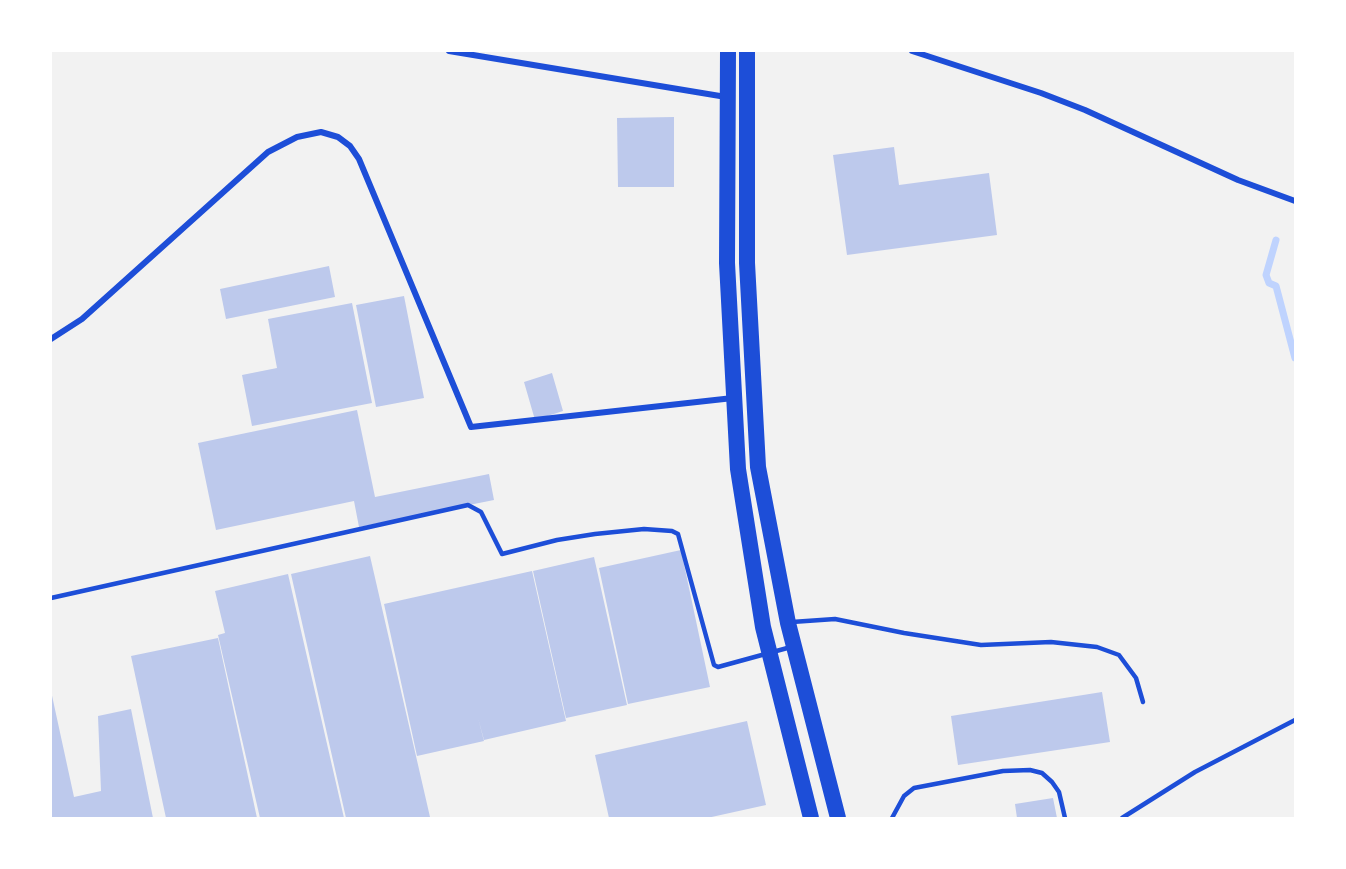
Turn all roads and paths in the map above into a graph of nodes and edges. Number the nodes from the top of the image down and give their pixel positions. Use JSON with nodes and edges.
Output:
{"nodes":[{"id":1,"x":449,"y":51,"type":"edge"},
{"id":2,"x":728,"y":51,"type":"edge"},
{"id":3,"x":747,"y":51,"type":"edge"},
{"id":4,"x":912,"y":51,"type":"edge"},
{"id":5,"x":728,"y":98,"type":"junction"},
{"id":6,"x":1295,"y":201,"type":"edge"},
{"id":7,"x":51,"y":339,"type":"edge"},
{"id":8,"x":734,"y":398,"type":"junction"},
{"id":9,"x":51,"y":598,"type":"edge"},
{"id":10,"x":788,"y":623,"type":"junction"},
{"id":11,"x":794,"y":647,"type":"junction"},
{"id":12,"x":770,"y":652,"type":"junction"},
{"id":13,"x":1143,"y":702,"type":"dead end"},
{"id":14,"x":1295,"y":720,"type":"edge"},
{"id":15,"x":811,"y":818,"type":"edge"},
{"id":16,"x":838,"y":818,"type":"edge"},
{"id":17,"x":892,"y":818,"type":"edge"},
{"id":18,"x":1065,"y":818,"type":"edge"},
{"id":19,"x":1122,"y":818,"type":"edge"}],
"edges":[{"from":1,"to":5,"type":"street"},
{"from":2,"to":5,"type":"highway"},
{"from":3,"to":10,"type":"highway"},
{"from":4,"to":6,"type":"street"},
{"from":5,"to":8,"type":"highway"},
{"from":7,"to":8,"type":"street"},
{"from":8,"to":12,"type":"highway"},
{"from":9,"to":12,"type":"lane"},
{"from":10,"to":11,"type":"highway"},
{"from":10,"to":13,"type":"lane"},
{"from":11,"to":12,"type":"lane"},
{"from":11,"to":16,"type":"highway"},
{"from":12,"to":15,"type":"highway"},
{"from":14,"to":19,"type":"lane"},
{"from":17,"to":18,"type":"lane"}]}
